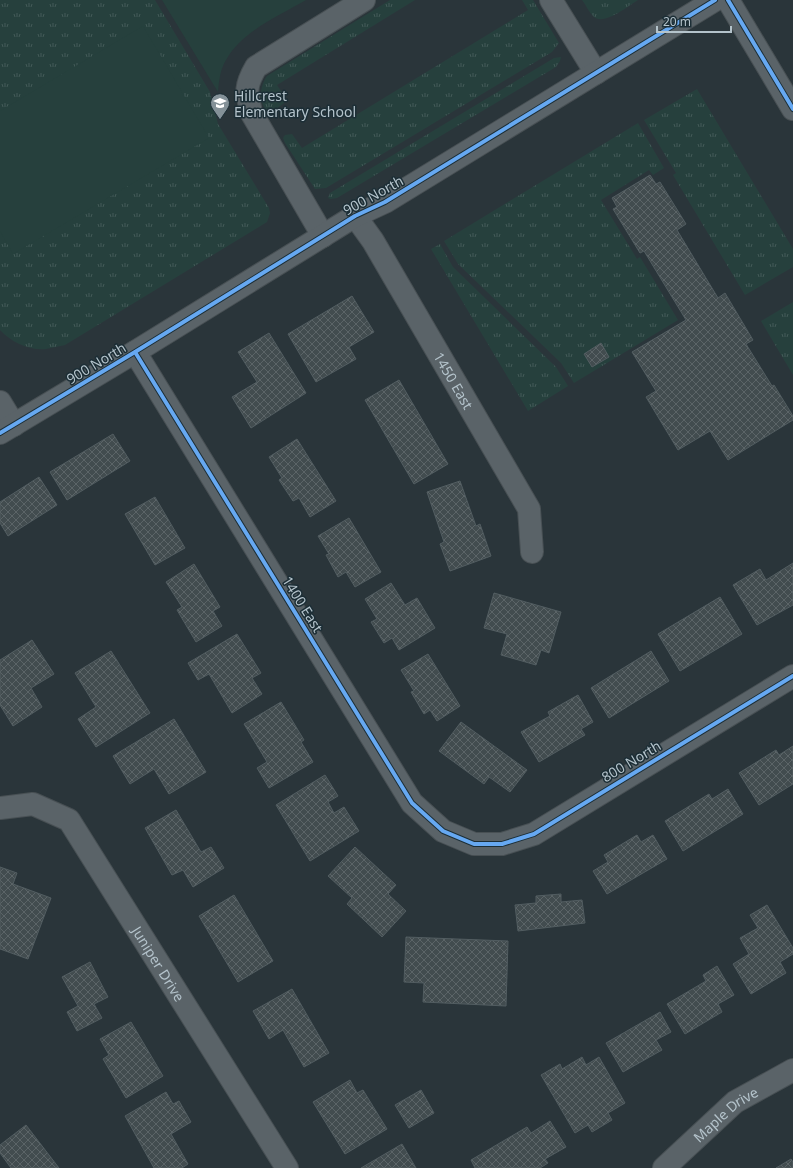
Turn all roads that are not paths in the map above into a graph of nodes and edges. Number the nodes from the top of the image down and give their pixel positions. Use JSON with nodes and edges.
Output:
{"nodes":[{"id":1,"x":364,"y":0,"type":"edge"},
{"id":2,"x":551,"y":0,"type":"edge"},
{"id":3,"x":715,"y":0,"type":"edge"},
{"id":4,"x":728,"y":0,"type":"edge"},
{"id":5,"x":596,"y":73,"type":"junction"},
{"id":6,"x":793,"y":109,"type":"edge"},
{"id":7,"x":355,"y":216,"type":"junction"},
{"id":8,"x":323,"y":236,"type":"junction"},
{"id":9,"x":135,"y":352,"type":"junction"},
{"id":10,"x":0,"y":402,"type":"edge"},
{"id":11,"x":7,"y":429,"type":"edge"},
{"id":12,"x":532,"y":552,"type":"dead end"},
{"id":13,"x":793,"y":676,"type":"edge"},
{"id":14,"x":0,"y":808,"type":"edge"},
{"id":15,"x":474,"y":844,"type":"joint"},
{"id":16,"x":793,"y":1070,"type":"edge"},
{"id":17,"x":287,"y":1168,"type":"edge"},
{"id":18,"x":664,"y":1168,"type":"edge"}],
"edges":[{"from":1,"to":8,"type":"street"},
{"from":2,"to":5,"type":"street"},
{"from":3,"to":5,"type":"street","name":"900 North"},
{"from":4,"to":6,"type":"street"},
{"from":5,"to":7,"type":"street","name":"900 North"},
{"from":7,"to":8,"type":"street","name":"900 North"},
{"from":7,"to":12,"type":"street","name":"1450 East"},
{"from":8,"to":9,"type":"street","name":"900 North"},
{"from":9,"to":11,"type":"street","name":"900 North"},
{"from":9,"to":15,"type":"street","name":"1400 East"},
{"from":10,"to":11,"type":"street"},
{"from":13,"to":15,"type":"street","name":"800 North"},
{"from":14,"to":17,"type":"street","name":"Juniper Drive"},
{"from":16,"to":18,"type":"street","name":"Maple Drive"}]}
